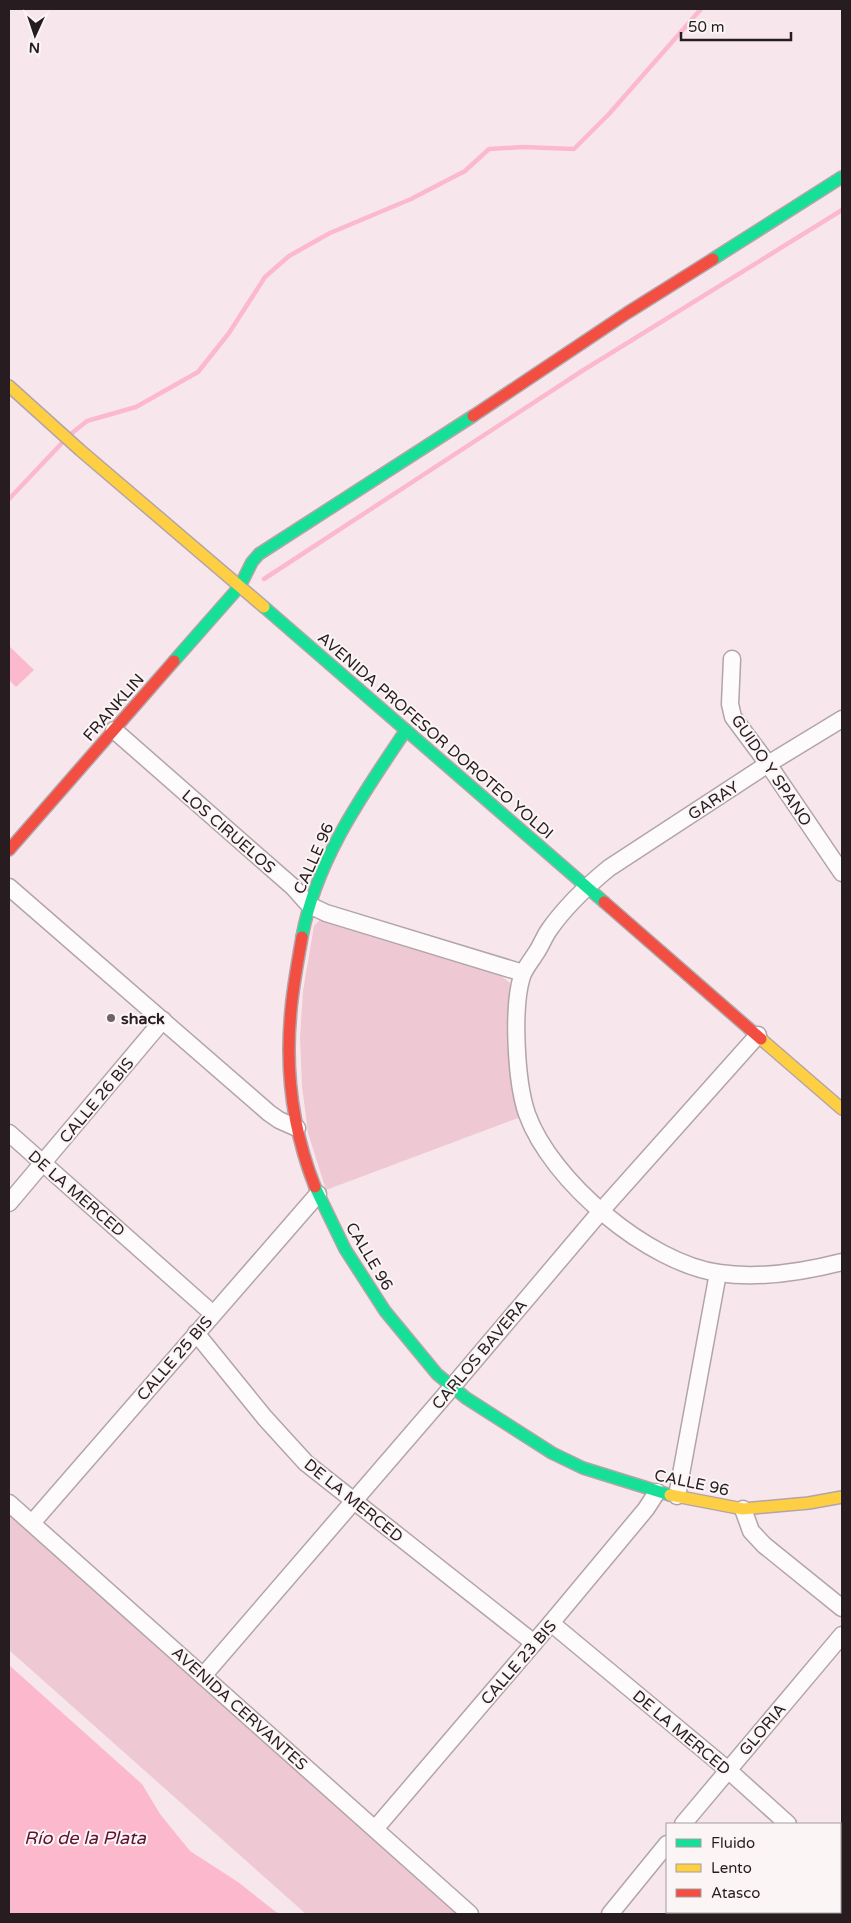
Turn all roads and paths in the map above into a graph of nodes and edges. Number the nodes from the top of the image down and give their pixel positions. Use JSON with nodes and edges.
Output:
{"nodes":[{"id":1,"x":842,"y":177,"type":"edge"},
{"id":2,"x":9,"y":386,"type":"edge"},
{"id":3,"x":240,"y":586,"type":"junction"},
{"id":4,"x":732,"y":659,"type":"dead end"},
{"id":5,"x":842,"y":719,"type":"edge"},
{"id":6,"x":114,"y":730,"type":"junction"},
{"id":7,"x":406,"y":730,"type":"junction"},
{"id":8,"x":768,"y":764,"type":"junction"},
{"id":9,"x":9,"y":850,"type":"edge"},
{"id":10,"x":842,"y":873,"type":"edge"},
{"id":11,"x":9,"y":887,"type":"edge"},
{"id":12,"x":587,"y":887,"type":"junction"},
{"id":13,"x":309,"y":904,"type":"junction"},
{"id":14,"x":523,"y":973,"type":"junction"},
{"id":15,"x":163,"y":1020,"type":"junction"},
{"id":16,"x":758,"y":1034,"type":"junction"},
{"id":17,"x":842,"y":1109,"type":"edge"},
{"id":18,"x":297,"y":1128,"type":"junction"},
{"id":19,"x":9,"y":1133,"type":"edge"},
{"id":20,"x":43,"y":1163,"type":"junction"},
{"id":21,"x":318,"y":1194,"type":"junction"},
{"id":22,"x":9,"y":1203,"type":"edge"},
{"id":23,"x":600,"y":1210,"type":"junction"},
{"id":24,"x":842,"y":1262,"type":"edge"},
{"id":25,"x":718,"y":1273,"type":"junction"},
{"id":26,"x":212,"y":1314,"type":"junction"},
{"id":27,"x":196,"y":1333,"type":"junction"},
{"id":28,"x":452,"y":1387,"type":"junction"},
{"id":29,"x":657,"y":1492,"type":"junction"},
{"id":30,"x":678,"y":1496,"type":"junction"},
{"id":31,"x":842,"y":1497,"type":"edge"},
{"id":32,"x":353,"y":1501,"type":"junction"},
{"id":33,"x":9,"y":1503,"type":"edge"},
{"id":34,"x":743,"y":1508,"type":"junction"},
{"id":35,"x":32,"y":1523,"type":"junction"},
{"id":36,"x":842,"y":1608,"type":"edge"},
{"id":37,"x":551,"y":1624,"type":"junction"},
{"id":38,"x":842,"y":1635,"type":"edge"},
{"id":39,"x":534,"y":1644,"type":"junction"},
{"id":40,"x":203,"y":1676,"type":"junction"},
{"id":41,"x":728,"y":1770,"type":"junction"},
{"id":42,"x":684,"y":1823,"type":"edge"},
{"id":43,"x":787,"y":1823,"type":"edge"},
{"id":44,"x":375,"y":1829,"type":"junction"},
{"id":45,"x":666,"y":1845,"type":"edge"},
{"id":46,"x":470,"y":1914,"type":"edge"},
{"id":47,"x":610,"y":1914,"type":"edge"}],
"edges":[{"from":1,"to":3,"type":"street","name":"FRANKLIN"},
{"from":2,"to":3,"type":"street","name":"AVENIDA PROFESOR DOROTEO YOLDI"},
{"from":3,"to":6,"type":"street","name":"FRANKLIN"},
{"from":3,"to":7,"type":"street","name":"AVENIDA PROFESOR DOROTEO YOLDI"},
{"from":4,"to":8,"type":"street","name":"GUIDO Y SPANO"},
{"from":5,"to":8,"type":"street","name":"GARAY"},
{"from":6,"to":9,"type":"street","name":"FRANKLIN"},
{"from":6,"to":13,"type":"street","name":"LOS CIRUELOS"},
{"from":7,"to":12,"type":"street","name":"AVENIDA PROFESOR DOROTEO YOLDI"},
{"from":7,"to":13,"type":"street","name":"CALLE 96"},
{"from":8,"to":10,"type":"street","name":"GUIDO Y SPANO"},
{"from":8,"to":12,"type":"street","name":"GARAY"},
{"from":11,"to":15,"type":"street"},
{"from":12,"to":14,"type":"street","name":"GARAY"},
{"from":12,"to":16,"type":"street","name":"AVENIDA PROFESOR DOROTEO YOLDI"},
{"from":13,"to":14,"type":"street","name":"LOS CIRUELOS"},
{"from":13,"to":18,"type":"street","name":"CALLE 96"},
{"from":14,"to":23,"type":"street","name":"GARAY"},
{"from":15,"to":18,"type":"street"},
{"from":15,"to":20,"type":"street","name":"CALLE 26 BIS"},
{"from":16,"to":17,"type":"street","name":"AVENIDA PROFESOR DOROTEO YOLDI"},
{"from":16,"to":23,"type":"street","name":"CARLOS BAVERA"},
{"from":18,"to":21,"type":"street","name":"CALLE 96"},
{"from":19,"to":20,"type":"street","name":"DE LA MERCED"},
{"from":20,"to":22,"type":"street","name":"CALLE 26 BIS"},
{"from":20,"to":26,"type":"street","name":"DE LA MERCED"},
{"from":21,"to":26,"type":"street","name":"CALLE 25 BIS"},
{"from":21,"to":28,"type":"street","name":"CALLE 96"},
{"from":23,"to":25,"type":"street","name":"GARAY"},
{"from":23,"to":28,"type":"street","name":"CARLOS BAVERA"},
{"from":24,"to":25,"type":"street","name":"GARAY"},
{"from":25,"to":30,"type":"street"},
{"from":26,"to":27,"type":"street","name":"CALLE 25 BIS"},
{"from":27,"to":32,"type":"street","name":"DE LA MERCED"},
{"from":27,"to":35,"type":"street","name":"CALLE 25 BIS"},
{"from":28,"to":29,"type":"street","name":"CALLE 96"},
{"from":28,"to":32,"type":"street","name":"CARLOS BAVERA"},
{"from":29,"to":30,"type":"street","name":"CALLE 96"},
{"from":29,"to":37,"type":"street","name":"CALLE 23 BIS"},
{"from":30,"to":34,"type":"street","name":"CALLE 96"},
{"from":31,"to":34,"type":"street","name":"CALLE 96"},
{"from":32,"to":39,"type":"street","name":"DE LA MERCED"},
{"from":32,"to":40,"type":"street","name":"CARLOS BAVERA"},
{"from":33,"to":35,"type":"street","name":"AVENIDA CERVANTES"},
{"from":34,"to":36,"type":"street"},
{"from":35,"to":40,"type":"street","name":"AVENIDA CERVANTES"},
{"from":37,"to":39,"type":"street","name":"CALLE 23 BIS"},
{"from":37,"to":41,"type":"street","name":"DE LA MERCED"},
{"from":38,"to":41,"type":"street","name":"GLORIA"},
{"from":39,"to":44,"type":"street","name":"CALLE 23 BIS"},
{"from":40,"to":44,"type":"street","name":"AVENIDA CERVANTES"},
{"from":41,"to":42,"type":"street","name":"GLORIA"},
{"from":41,"to":43,"type":"street","name":"DE LA MERCED"},
{"from":44,"to":46,"type":"street","name":"AVENIDA CERVANTES"},
{"from":45,"to":47,"type":"street"}]}
